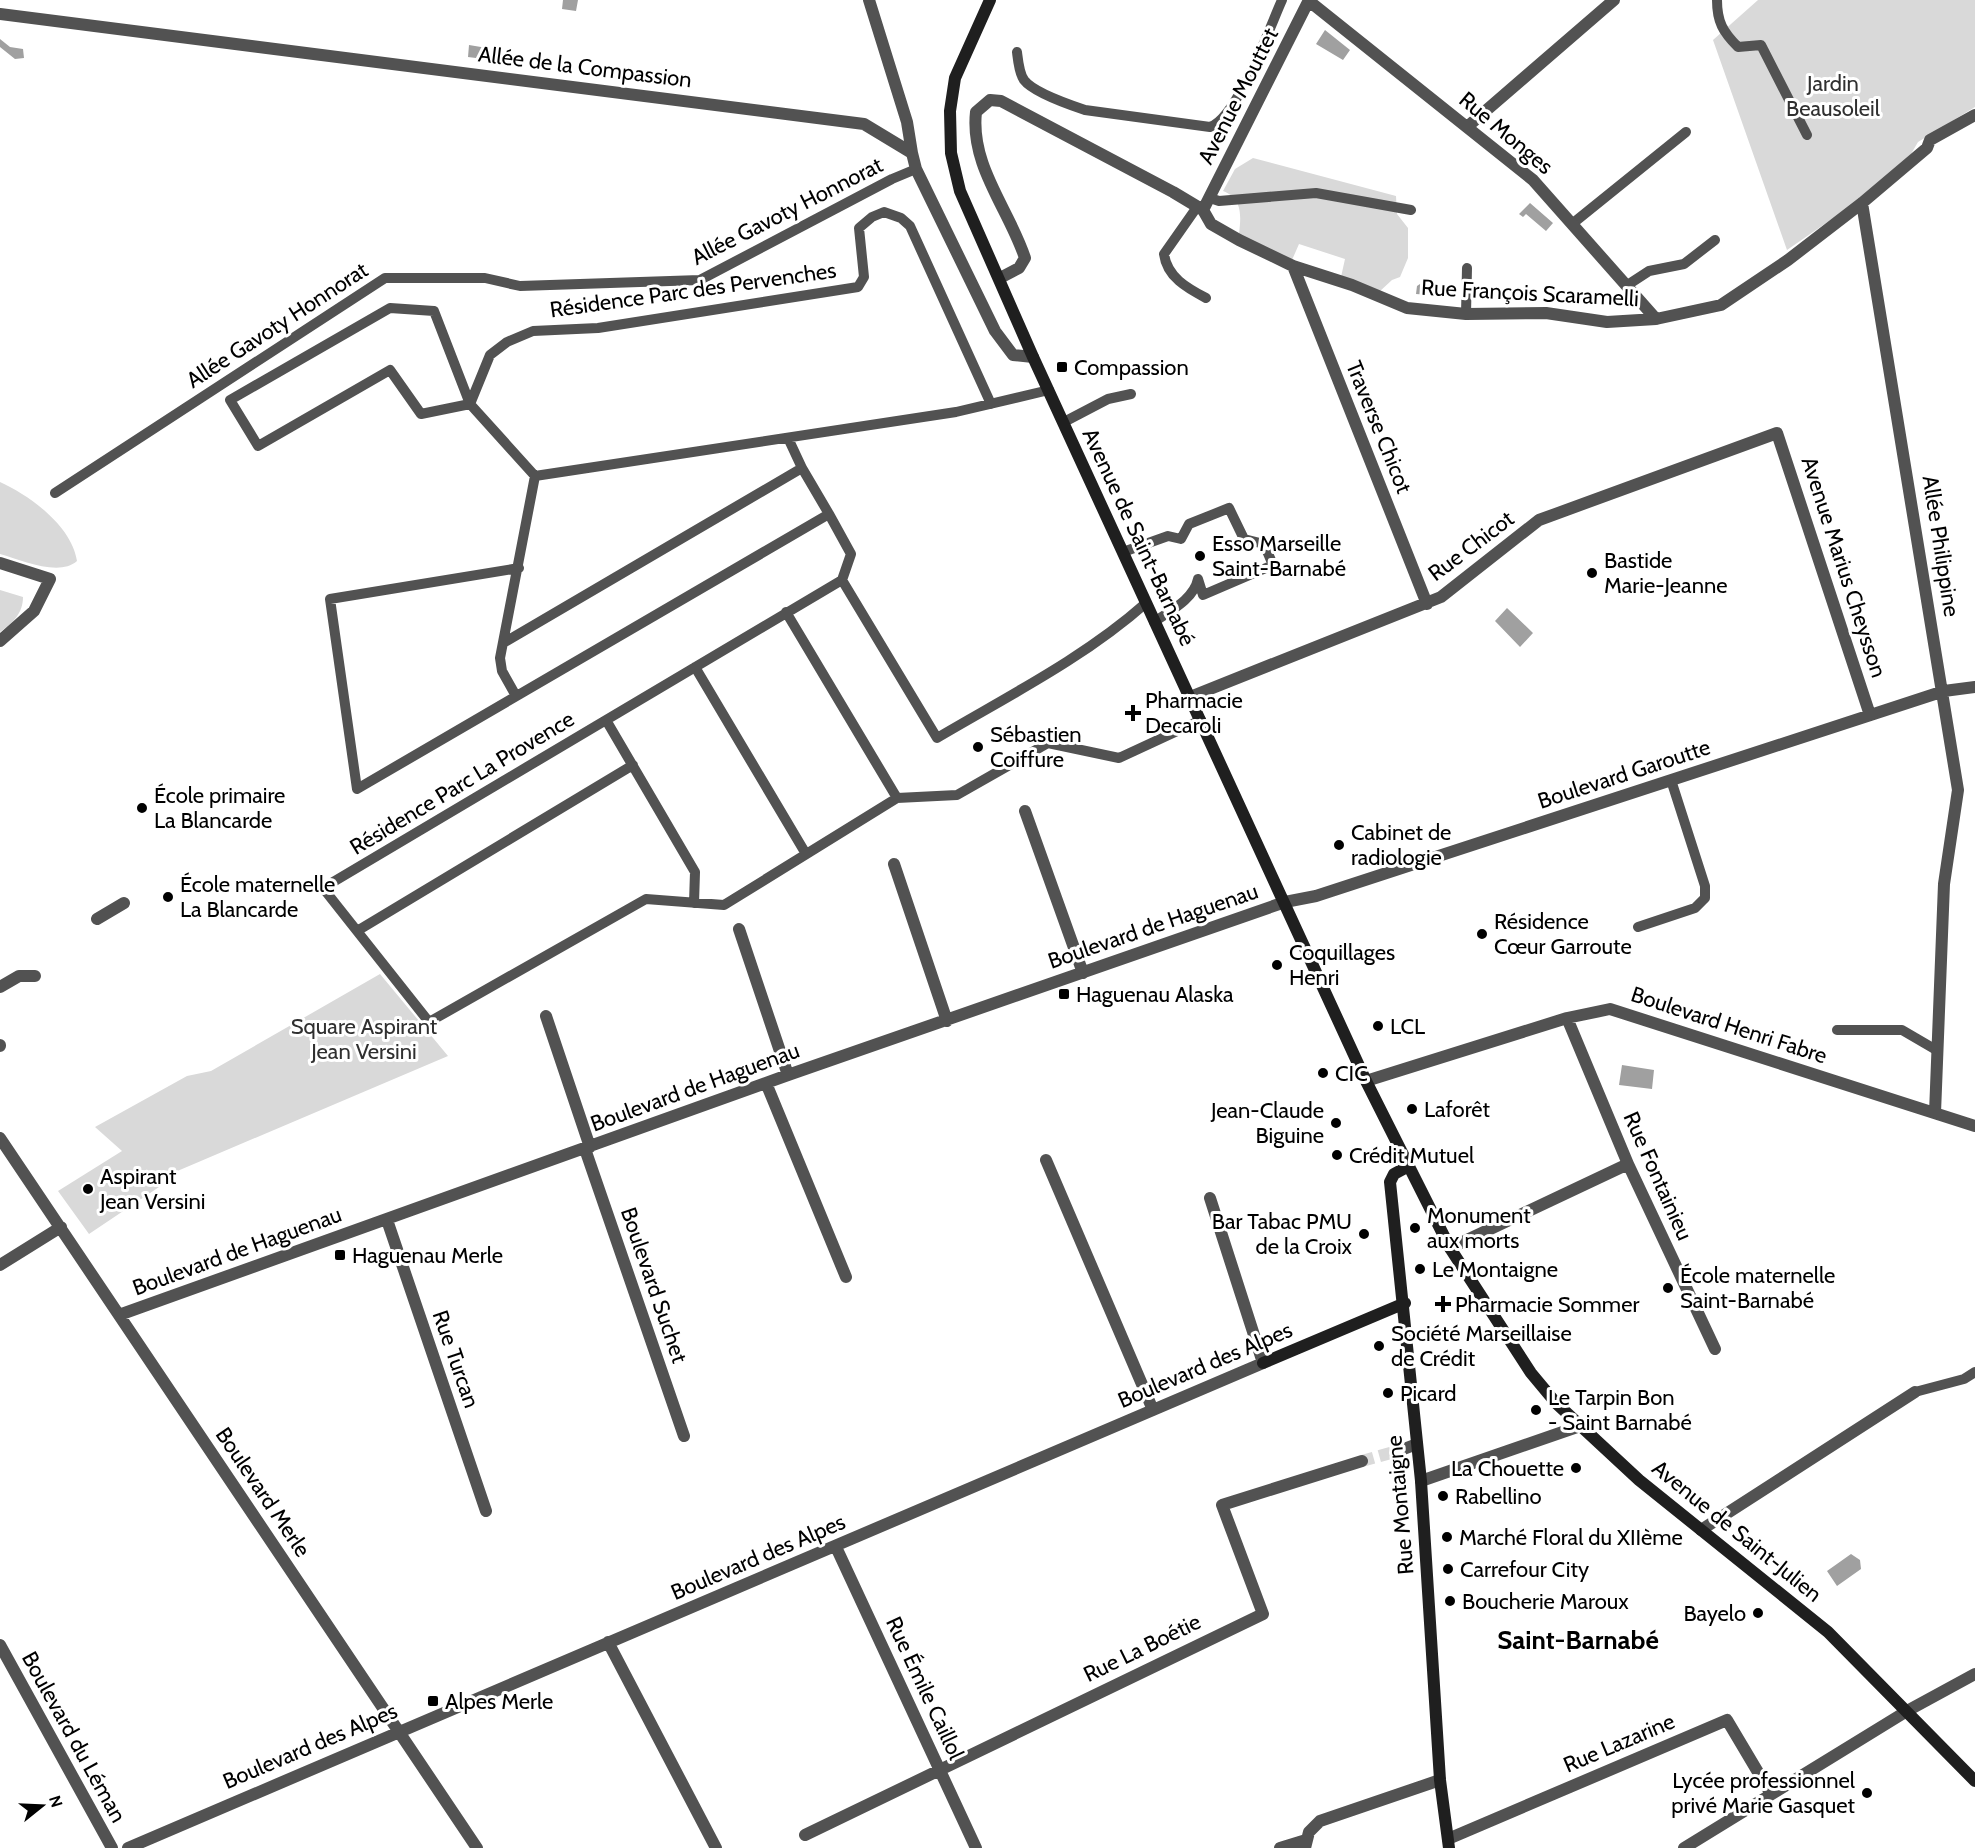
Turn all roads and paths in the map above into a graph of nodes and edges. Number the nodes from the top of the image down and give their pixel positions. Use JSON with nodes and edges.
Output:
{"nodes":[{"id":1,"x":869,"y":0,"type":"edge"},
{"id":2,"x":990,"y":0,"type":"edge"},
{"id":3,"x":1282,"y":0,"type":"edge"},
{"id":4,"x":1614,"y":0,"type":"edge"},
{"id":5,"x":1717,"y":0,"type":"edge"},
{"id":6,"x":1309,"y":1,"type":"edge"},
{"id":7,"x":0,"y":14,"type":"edge"},
{"id":8,"x":1017,"y":52,"type":"dead end"},
{"id":9,"x":1975,"y":115,"type":"edge"},
{"id":10,"x":1467,"y":127,"type":"junction"},
{"id":11,"x":1686,"y":132,"type":"dead end"},
{"id":12,"x":1807,"y":135,"type":"dead end"},
{"id":13,"x":912,"y":153,"type":"junction"},
{"id":14,"x":915,"y":170,"type":"junction"},
{"id":15,"x":1210,"y":198,"type":"junction"},
{"id":16,"x":1863,"y":203,"type":"junction"},
{"id":17,"x":1200,"y":209,"type":"junction"},
{"id":18,"x":1411,"y":210,"type":"dead end"},
{"id":19,"x":1572,"y":224,"type":"junction"},
{"id":20,"x":1715,"y":240,"type":"dead end"},
{"id":21,"x":1293,"y":266,"type":"junction"},
{"id":22,"x":1467,"y":268,"type":"dead end"},
{"id":23,"x":1000,"y":278,"type":"junction"},
{"id":24,"x":1626,"y":286,"type":"junction"},
{"id":25,"x":1206,"y":298,"type":"dead end"},
{"id":26,"x":1466,"y":314,"type":"junction"},
{"id":27,"x":1656,"y":319,"type":"junction"},
{"id":28,"x":1033,"y":357,"type":"junction"},
{"id":29,"x":1049,"y":390,"type":"junction"},
{"id":30,"x":1131,"y":394,"type":"dead end"},
{"id":31,"x":470,"y":404,"type":"junction"},
{"id":32,"x":991,"y":404,"type":"junction"},
{"id":33,"x":1064,"y":422,"type":"junction"},
{"id":34,"x":1778,"y":433,"type":"joint"},
{"id":35,"x":788,"y":438,"type":"junction"},
{"id":36,"x":802,"y":468,"type":"junction"},
{"id":37,"x":535,"y":476,"type":"junction"},
{"id":38,"x":55,"y":493,"type":"dead end"},
{"id":39,"x":829,"y":514,"type":"junction"},
{"id":40,"x":1123,"y":552,"type":"junction"},
{"id":41,"x":0,"y":563,"type":"edge"},
{"id":42,"x":519,"y":568,"type":"junction"},
{"id":43,"x":842,"y":580,"type":"junction"},
{"id":44,"x":1146,"y":603,"type":"junction"},
{"id":45,"x":1427,"y":604,"type":"junction"},
{"id":46,"x":786,"y":612,"type":"junction"},
{"id":47,"x":1154,"y":622,"type":"junction"},
{"id":48,"x":0,"y":641,"type":"edge"},
{"id":49,"x":505,"y":642,"type":"junction"},
{"id":50,"x":694,"y":667,"type":"junction"},
{"id":51,"x":1975,"y":687,"type":"edge"},
{"id":52,"x":1944,"y":691,"type":"junction"},
{"id":53,"x":516,"y":696,"type":"junction"},
{"id":54,"x":1190,"y":696,"type":"junction"},
{"id":55,"x":1870,"y":715,"type":"junction"},
{"id":56,"x":606,"y":720,"type":"junction"},
{"id":57,"x":1201,"y":720,"type":"junction"},
{"id":58,"x":633,"y":765,"type":"junction"},
{"id":59,"x":1671,"y":780,"type":"junction"},
{"id":60,"x":897,"y":798,"type":"junction"},
{"id":61,"x":1025,"y":811,"type":"dead end"},
{"id":62,"x":806,"y":854,"type":"junction"},
{"id":63,"x":894,"y":864,"type":"dead end"},
{"id":64,"x":1286,"y":902,"type":"junction"},
{"id":65,"x":124,"y":903,"type":"dead end"},
{"id":66,"x":694,"y":903,"type":"junction"},
{"id":67,"x":97,"y":919,"type":"dead end"},
{"id":68,"x":1638,"y":927,"type":"dead end"},
{"id":69,"x":739,"y":929,"type":"dead end"},
{"id":70,"x":357,"y":931,"type":"junction"},
{"id":71,"x":1083,"y":973,"type":"junction"},
{"id":72,"x":35,"y":976,"type":"dead end"},
{"id":73,"x":0,"y":987,"type":"edge"},
{"id":74,"x":546,"y":1016,"type":"dead end"},
{"id":75,"x":1567,"y":1018,"type":"junction"},
{"id":76,"x":947,"y":1021,"type":"junction"},
{"id":77,"x":1837,"y":1030,"type":"dead end"},
{"id":78,"x":1938,"y":1051,"type":"junction"},
{"id":79,"x":788,"y":1075,"type":"junction"},
{"id":80,"x":1366,"y":1081,"type":"junction"},
{"id":81,"x":766,"y":1083,"type":"junction"},
{"id":82,"x":1935,"y":1113,"type":"junction"},
{"id":83,"x":1975,"y":1126,"type":"edge"},
{"id":84,"x":0,"y":1138,"type":"edge"},
{"id":85,"x":587,"y":1148,"type":"junction"},
{"id":86,"x":1046,"y":1160,"type":"dead end"},
{"id":87,"x":1628,"y":1164,"type":"junction"},
{"id":88,"x":1407,"y":1167,"type":"junction"},
{"id":89,"x":1210,"y":1198,"type":"dead end"},
{"id":90,"x":387,"y":1220,"type":"junction"},
{"id":91,"x":61,"y":1227,"type":"junction"},
{"id":92,"x":1450,"y":1248,"type":"junction"},
{"id":93,"x":0,"y":1265,"type":"edge"},
{"id":94,"x":846,"y":1277,"type":"dead end"},
{"id":95,"x":1404,"y":1303,"type":"junction"},
{"id":96,"x":119,"y":1315,"type":"junction"},
{"id":97,"x":1715,"y":1349,"type":"dead end"},
{"id":98,"x":1263,"y":1363,"type":"junction"},
{"id":99,"x":1975,"y":1372,"type":"edge"},
{"id":100,"x":1915,"y":1392,"type":"joint"},
{"id":101,"x":1153,"y":1410,"type":"junction"},
{"id":102,"x":1580,"y":1426,"type":"junction"},
{"id":103,"x":684,"y":1436,"type":"dead end"},
{"id":104,"x":1417,"y":1444,"type":"junction"},
{"id":105,"x":1401,"y":1450,"type":"tunnel mouth"},
{"id":106,"x":1362,"y":1461,"type":"tunnel mouth"},
{"id":107,"x":1421,"y":1481,"type":"junction"},
{"id":108,"x":486,"y":1511,"type":"dead end"},
{"id":109,"x":1701,"y":1530,"type":"junction"},
{"id":110,"x":836,"y":1547,"type":"junction"},
{"id":111,"x":608,"y":1642,"type":"junction"},
{"id":112,"x":0,"y":1646,"type":"edge"},
{"id":113,"x":1975,"y":1674,"type":"edge"},
{"id":114,"x":1907,"y":1711,"type":"junction"},
{"id":115,"x":398,"y":1730,"type":"junction"},
{"id":116,"x":940,"y":1769,"type":"junction"},
{"id":117,"x":1440,"y":1780,"type":"junction"},
{"id":118,"x":1975,"y":1781,"type":"edge"},
{"id":119,"x":1771,"y":1794,"type":"junction"},
{"id":120,"x":805,"y":1835,"type":"dead end"},
{"id":121,"x":1449,"y":1843,"type":"edge"},
{"id":122,"x":1306,"y":1844,"type":"edge"},
{"id":123,"x":112,"y":1848,"type":"edge"},
{"id":124,"x":128,"y":1848,"type":"edge"},
{"id":125,"x":477,"y":1848,"type":"edge"},
{"id":126,"x":716,"y":1848,"type":"edge"},
{"id":127,"x":976,"y":1848,"type":"edge"},
{"id":128,"x":1280,"y":1848,"type":"edge"},
{"id":129,"x":1684,"y":1848,"type":"edge"}],
"edges":[{"from":1,"to":13,"type":"street"},
{"from":2,"to":23,"type":"main road","name":"Avenue de Saint-Barnabé"},
{"from":3,"to":8,"type":"lane"},
{"from":4,"to":10,"type":"street"},
{"from":5,"to":12,"type":"lane"},
{"from":6,"to":10,"type":"street","name":"Rue Monges"},
{"from":6,"to":15,"type":"street","name":"Avenue Mouttet"},
{"from":7,"to":13,"type":"street","name":"Allée de la Compassion"},
{"from":9,"to":16,"type":"street","name":"Rue François Scaramelli"},
{"from":10,"to":19,"type":"street","name":"Rue Monges"},
{"from":11,"to":19,"type":"lane"},
{"from":13,"to":14,"type":"street"},
{"from":14,"to":28,"type":"street"},
{"from":14,"to":38,"type":"lane","name":"Allée Gavoty Honnorat"},
{"from":15,"to":17,"type":"street","name":"Avenue Mouttet"},
{"from":15,"to":18,"type":"lane"},
{"from":16,"to":27,"type":"street","name":"Rue François Scaramelli"},
{"from":16,"to":52,"type":"street","name":"Allée Philippine"},
{"from":17,"to":21,"type":"street","name":"Rue François Scaramelli"},
{"from":17,"to":23,"type":"street","name":"Rue François Scaramelli"},
{"from":17,"to":25,"type":"lane"},
{"from":19,"to":24,"type":"street","name":"Rue Monges"},
{"from":20,"to":24,"type":"lane"},
{"from":21,"to":26,"type":"street","name":"Rue François Scaramelli"},
{"from":21,"to":45,"type":"street","name":"Traverse Chicot"},
{"from":22,"to":26,"type":"lane"},
{"from":23,"to":28,"type":"main road","name":"Avenue de Saint-Barnabé"},
{"from":24,"to":27,"type":"street","name":"Rue Monges"},
{"from":26,"to":27,"type":"street","name":"Rue François Scaramelli"},
{"from":28,"to":29,"type":"main road","name":"Avenue de Saint-Barnabé"},
{"from":29,"to":32,"type":"lane"},
{"from":29,"to":33,"type":"main road","name":"Avenue de Saint-Barnabé"},
{"from":30,"to":33,"type":"lane"},
{"from":31,"to":31,"type":"lane"},
{"from":31,"to":32,"type":"lane","name":"Résidence Parc des Pervenches"},
{"from":31,"to":37,"type":"lane"},
{"from":32,"to":35,"type":"lane"},
{"from":33,"to":40,"type":"main road","name":"Avenue de Saint-Barnabé"},
{"from":34,"to":45,"type":"street","name":"Rue Chicot"},
{"from":34,"to":55,"type":"street","name":"Avenue Marius Cheysson"},
{"from":35,"to":36,"type":"lane"},
{"from":35,"to":37,"type":"lane"},
{"from":36,"to":39,"type":"lane"},
{"from":36,"to":49,"type":"lane"},
{"from":37,"to":42,"type":"lane"},
{"from":39,"to":43,"type":"lane"},
{"from":39,"to":53,"type":"lane"},
{"from":40,"to":44,"type":"main road","name":"Avenue de Saint-Barnabé"},
{"from":40,"to":47,"type":"lane"},
{"from":41,"to":48,"type":"street"},
{"from":42,"to":49,"type":"lane"},
{"from":42,"to":53,"type":"lane"},
{"from":43,"to":44,"type":"lane"},
{"from":43,"to":46,"type":"lane","name":"Résidence Parc La Provence"},
{"from":44,"to":47,"type":"main road","name":"Avenue de Saint-Barnabé"},
{"from":45,"to":54,"type":"street","name":"Rue Chicot"},
{"from":46,"to":50,"type":"lane","name":"Résidence Parc La Provence"},
{"from":46,"to":60,"type":"lane"},
{"from":47,"to":54,"type":"main road","name":"Avenue de Saint-Barnabé"},
{"from":49,"to":53,"type":"lane"},
{"from":50,"to":56,"type":"lane","name":"Résidence Parc La Provence"},
{"from":50,"to":62,"type":"lane"},
{"from":51,"to":52,"type":"street","name":"Boulevard Garoutte"},
{"from":52,"to":55,"type":"street","name":"Boulevard Garoutte"},
{"from":52,"to":78,"type":"street","name":"Allée Philippine"},
{"from":54,"to":57,"type":"main road","name":"Avenue de Saint-Barnabé"},
{"from":55,"to":59,"type":"street","name":"Boulevard Garoutte"},
{"from":56,"to":58,"type":"lane","name":"Résidence Parc La Provence"},
{"from":56,"to":70,"type":"lane","name":"Résidence Parc La Provence"},
{"from":57,"to":60,"type":"lane","name":"Résidence Parc La Provence"},
{"from":57,"to":64,"type":"main road","name":"Avenue de Saint-Barnabé"},
{"from":58,"to":66,"type":"lane","name":"Résidence Parc La Provence"},
{"from":58,"to":70,"type":"lane"},
{"from":59,"to":64,"type":"street","name":"Boulevard Garoutte"},
{"from":59,"to":68,"type":"lane"},
{"from":60,"to":62,"type":"lane","name":"Résidence Parc La Provence"},
{"from":61,"to":71,"type":"street"},
{"from":62,"to":66,"type":"lane","name":"Résidence Parc La Provence"},
{"from":63,"to":76,"type":"street"},
{"from":64,"to":71,"type":"street","name":"Boulevard de Haguenau"},
{"from":64,"to":80,"type":"main road","name":"Avenue de Saint-Barnabé"},
{"from":65,"to":67,"type":"street"},
{"from":66,"to":70,"type":"lane","name":"Résidence Parc La Provence"},
{"from":69,"to":79,"type":"street"},
{"from":71,"to":76,"type":"street","name":"Boulevard de Haguenau"},
{"from":72,"to":73,"type":"street"},
{"from":74,"to":85,"type":"street","name":"Boulevard Suchet"},
{"from":75,"to":80,"type":"street","name":"Boulevard Henri Fabre"},
{"from":75,"to":82,"type":"street","name":"Boulevard Henri Fabre"},
{"from":75,"to":87,"type":"street","name":"Rue Fontainieu"},
{"from":76,"to":79,"type":"street","name":"Boulevard de Haguenau"},
{"from":77,"to":78,"type":"lane"},
{"from":78,"to":82,"type":"street","name":"Allée Philippine"},
{"from":79,"to":81,"type":"street","name":"Boulevard de Haguenau"},
{"from":80,"to":88,"type":"main road","name":"Avenue de Saint-Julien"},
{"from":81,"to":85,"type":"street","name":"Boulevard de Haguenau"},
{"from":81,"to":94,"type":"street"},
{"from":82,"to":83,"type":"street","name":"Boulevard Henri Fabre"},
{"from":84,"to":91,"type":"street","name":"Boulevard Merle"},
{"from":85,"to":90,"type":"street","name":"Boulevard de Haguenau"},
{"from":85,"to":103,"type":"street","name":"Boulevard Suchet"},
{"from":86,"to":101,"type":"street"},
{"from":87,"to":92,"type":"street"},
{"from":87,"to":97,"type":"street","name":"Rue Fontainieu"},
{"from":88,"to":92,"type":"main road","name":"Avenue de Saint-Julien"},
{"from":88,"to":95,"type":"main road","name":"Rue Montaigne"},
{"from":89,"to":98,"type":"street"},
{"from":90,"to":96,"type":"street","name":"Boulevard de Haguenau"},
{"from":90,"to":108,"type":"street","name":"Rue Turcan"},
{"from":91,"to":93,"type":"street"},
{"from":91,"to":96,"type":"street","name":"Boulevard Merle"},
{"from":92,"to":102,"type":"main road","name":"Avenue de Saint-Julien"},
{"from":95,"to":98,"type":"main road","name":"Boulevard des Alpes"},
{"from":95,"to":104,"type":"main road","name":"Rue Montaigne"},
{"from":96,"to":115,"type":"street","name":"Boulevard Merle"},
{"from":98,"to":101,"type":"street","name":"Boulevard des Alpes"},
{"from":99,"to":100,"type":"lane"},
{"from":100,"to":109,"type":"street"},
{"from":101,"to":110,"type":"street","name":"Boulevard des Alpes"},
{"from":102,"to":107,"type":"street"},
{"from":102,"to":109,"type":"main road","name":"Avenue de Saint-Julien"},
{"from":104,"to":105,"type":"street"},
{"from":104,"to":107,"type":"main road","name":"Rue Montaigne"},
{"from":106,"to":116,"type":"street","name":"Rue La Boétie"},
{"from":107,"to":117,"type":"main road","name":"Rue Montaigne"},
{"from":109,"to":114,"type":"main road","name":"Avenue de Saint-Julien"},
{"from":110,"to":111,"type":"street","name":"Boulevard des Alpes"},
{"from":110,"to":116,"type":"street","name":"Rue Émile Caillol"},
{"from":111,"to":115,"type":"street","name":"Boulevard des Alpes"},
{"from":111,"to":126,"type":"street"},
{"from":112,"to":123,"type":"street","name":"Boulevard du Léman"},
{"from":113,"to":114,"type":"street"},
{"from":114,"to":118,"type":"main road","name":"Avenue de Saint-Julien"},
{"from":114,"to":119,"type":"street"},
{"from":115,"to":124,"type":"street","name":"Boulevard des Alpes"},
{"from":115,"to":125,"type":"street","name":"Boulevard Merle"},
{"from":116,"to":120,"type":"street","name":"Rue La Boétie"},
{"from":116,"to":127,"type":"street","name":"Rue Émile Caillol"},
{"from":117,"to":121,"type":"main road","name":"Rue Montaigne"},
{"from":117,"to":122,"type":"street"},
{"from":119,"to":121,"type":"street","name":"Rue Lazarine"},
{"from":119,"to":129,"type":"street"},
{"from":122,"to":128,"type":"street"}]}
